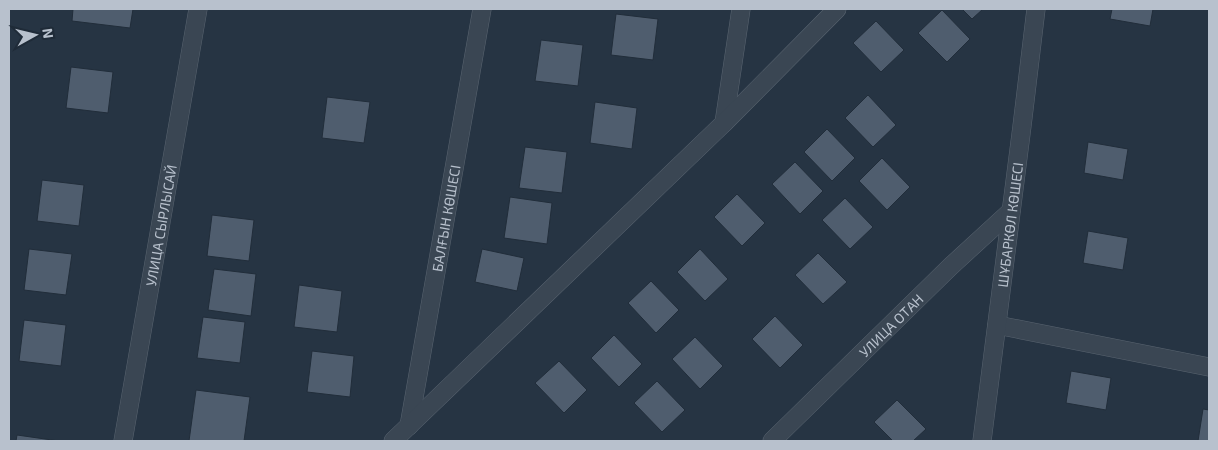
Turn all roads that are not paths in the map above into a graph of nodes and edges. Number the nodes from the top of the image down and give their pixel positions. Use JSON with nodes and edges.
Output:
{"nodes":[{"id":1,"x":198,"y":9,"type":"edge"},
{"id":2,"x":482,"y":9,"type":"edge"},
{"id":3,"x":741,"y":9,"type":"edge"},
{"id":4,"x":837,"y":9,"type":"edge"},
{"id":5,"x":1036,"y":9,"type":"edge"},
{"id":6,"x":724,"y":123,"type":"junction"},
{"id":7,"x":1011,"y":211,"type":"junction"},
{"id":8,"x":996,"y":325,"type":"junction"},
{"id":9,"x":1209,"y":367,"type":"edge"},
{"id":10,"x":409,"y":426,"type":"junction"},
{"id":11,"x":123,"y":441,"type":"edge"},
{"id":12,"x":393,"y":441,"type":"edge"},
{"id":13,"x":772,"y":441,"type":"edge"},
{"id":14,"x":982,"y":441,"type":"edge"}],
"edges":[{"from":1,"to":11,"type":"street","name":"УЛИЦА СЫРЛЫСАЙ"},
{"from":2,"to":10,"type":"street","name":"БАЛҒЫН КӨШЕСІ"},
{"from":3,"to":6,"type":"street"},
{"from":4,"to":6,"type":"street"},
{"from":5,"to":7,"type":"street","name":"ШҰБАРКӨЛ КӨШЕСІ"},
{"from":6,"to":10,"type":"street"},
{"from":7,"to":8,"type":"street","name":"ШҰБАРКӨЛ КӨШЕСІ"},
{"from":7,"to":13,"type":"street","name":"УЛИЦА ОТАН"},
{"from":8,"to":9,"type":"street"},
{"from":8,"to":14,"type":"street","name":"ШҰБАРКӨЛ КӨШЕСІ"},
{"from":10,"to":12,"type":"street"}]}
